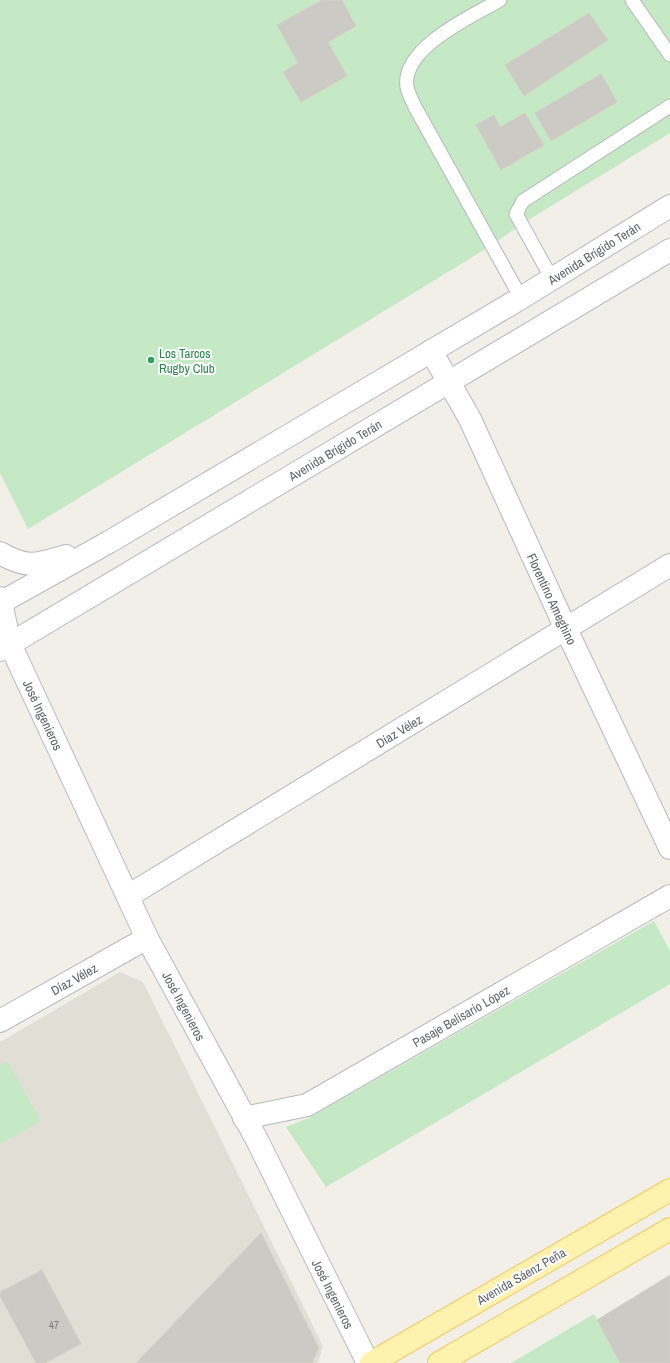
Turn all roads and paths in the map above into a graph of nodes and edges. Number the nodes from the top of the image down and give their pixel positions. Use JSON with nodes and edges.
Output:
{"nodes":[{"id":1,"x":500,"y":0,"type":"edge"},
{"id":2,"x":632,"y":0,"type":"edge"},
{"id":3,"x":670,"y":55,"type":"edge"},
{"id":4,"x":670,"y":106,"type":"edge"},
{"id":5,"x":670,"y":206,"type":"edge"},
{"id":6,"x":670,"y":250,"type":"edge"},
{"id":7,"x":552,"y":279,"type":"junction"},
{"id":8,"x":521,"y":298,"type":"junction"},
{"id":9,"x":431,"y":351,"type":"junction"},
{"id":10,"x":448,"y":383,"type":"junction"},
{"id":11,"x":109,"y":542,"type":"junction"},
{"id":12,"x":0,"y":553,"type":"edge"},
{"id":13,"x":670,"y":565,"type":"edge"},
{"id":14,"x":1,"y":601,"type":"edge"},
{"id":15,"x":566,"y":629,"type":"junction"},
{"id":16,"x":3,"y":643,"type":"edge"},
{"id":17,"x":670,"y":848,"type":"edge"},
{"id":18,"x":128,"y":896,"type":"junction"},
{"id":19,"x":670,"y":896,"type":"edge"},
{"id":20,"x":147,"y":938,"type":"junction"},
{"id":21,"x":0,"y":1021,"type":"edge"},
{"id":22,"x":244,"y":1118,"type":"junction"},
{"id":23,"x":670,"y":1190,"type":"edge"},
{"id":24,"x":670,"y":1229,"type":"edge"},
{"id":25,"x":368,"y":1363,"type":"edge"},
{"id":26,"x":371,"y":1363,"type":"edge"},
{"id":27,"x":439,"y":1363,"type":"edge"}],
"edges":[{"from":1,"to":8,"type":"lane"},
{"from":2,"to":3,"type":"lane"},
{"from":4,"to":7,"type":"lane"},
{"from":5,"to":7,"type":"street","name":"Avenida Brígido Terán"},
{"from":6,"to":10,"type":"street","name":"Avenida Brígido Terán"},
{"from":7,"to":8,"type":"street","name":"Avenida Brígido Terán"},
{"from":8,"to":9,"type":"street","name":"Avenida Brígido Terán"},
{"from":9,"to":10,"type":"street","name":"Florentino Ameghino"},
{"from":9,"to":11,"type":"street","name":"Avenida Brígido Terán"},
{"from":10,"to":15,"type":"street","name":"Florentino Ameghino"},
{"from":10,"to":16,"type":"street","name":"Avenida Brígido Terán"},
{"from":11,"to":12,"type":"street"},
{"from":11,"to":14,"type":"street","name":"Avenida Brígido Terán"},
{"from":13,"to":15,"type":"street","name":"Díaz Vélez"},
{"from":14,"to":16,"type":"street","name":"José Ingenieros"},
{"from":15,"to":17,"type":"street","name":"Florentino Ameghino"},
{"from":15,"to":18,"type":"street","name":"Díaz Vélez"},
{"from":16,"to":18,"type":"street","name":"José Ingenieros"},
{"from":18,"to":20,"type":"street","name":"José Ingenieros"},
{"from":19,"to":22,"type":"street","name":"Pasaje Belisario López"},
{"from":20,"to":21,"type":"street","name":"Díaz Vélez"},
{"from":20,"to":22,"type":"street","name":"José Ingenieros"},
{"from":22,"to":25,"type":"street","name":"José Ingenieros"},
{"from":23,"to":26,"type":"main road","name":"Avenida Sáenz Peña"},
{"from":24,"to":27,"type":"main road"}]}
